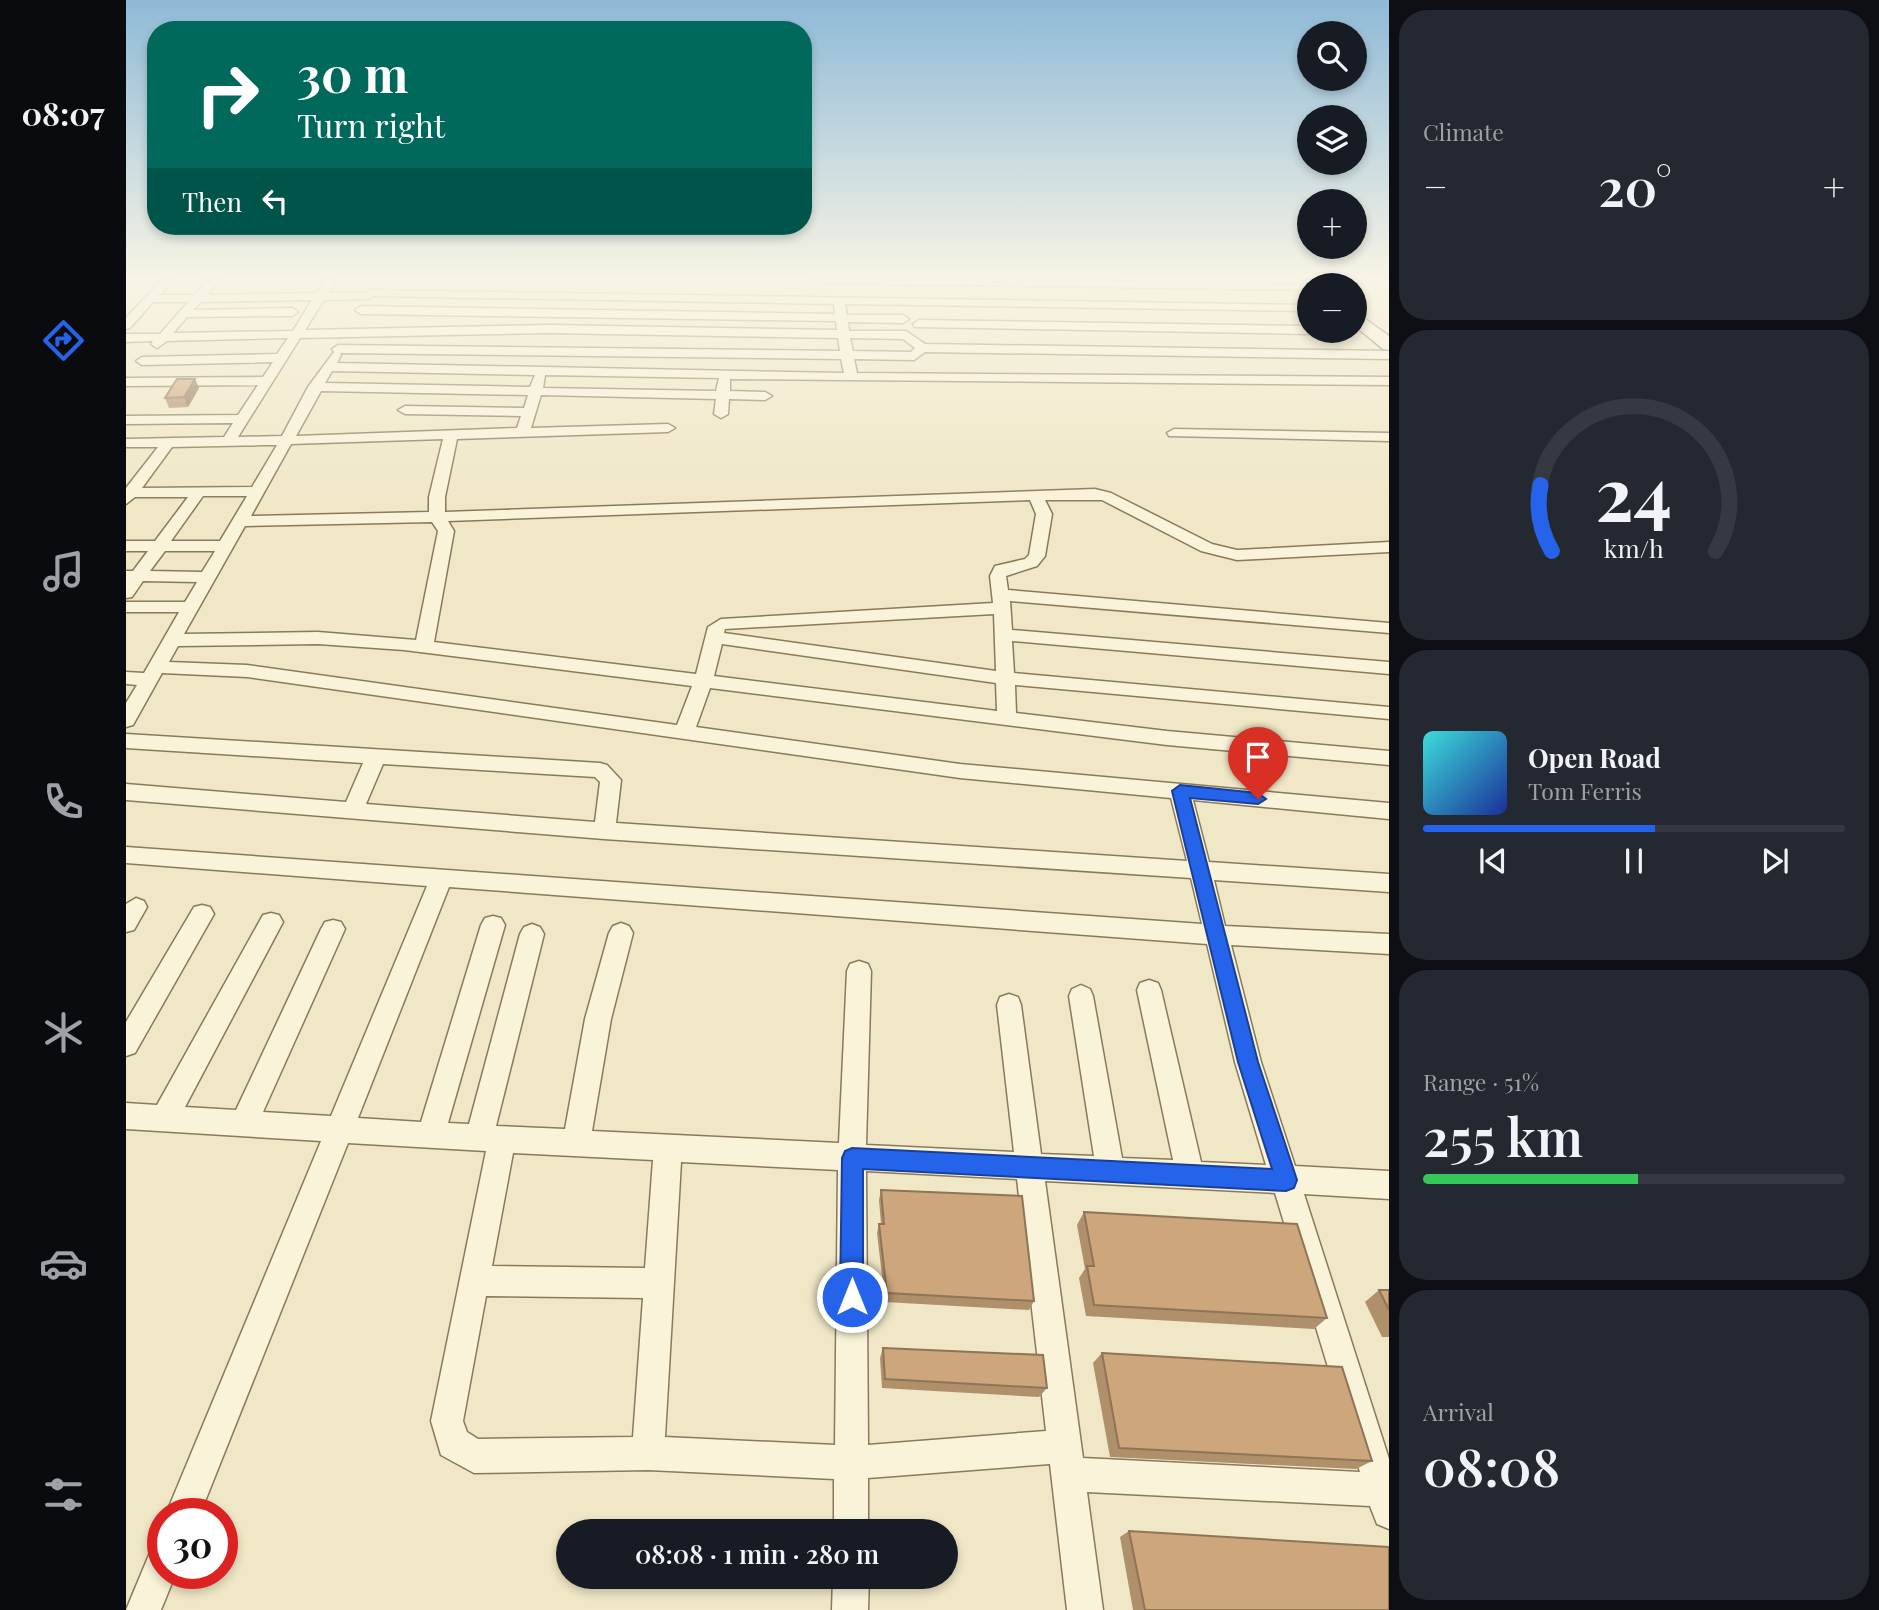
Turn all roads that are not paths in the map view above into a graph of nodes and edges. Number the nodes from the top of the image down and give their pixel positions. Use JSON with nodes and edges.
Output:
{"nodes":[{"id":1,"x":146,"y":355,"type":"edge"},
{"id":2,"x":283,"y":355,"type":"edge"},
{"id":3,"x":334,"y":355,"type":"edge"},
{"id":4,"x":443,"y":355,"type":"edge"},
{"id":5,"x":547,"y":355,"type":"edge"},
{"id":6,"x":652,"y":355,"type":"edge"},
{"id":7,"x":847,"y":355,"type":"edge"},
{"id":8,"x":856,"y":355,"type":"edge"},
{"id":9,"x":916,"y":355,"type":"edge"},
{"id":10,"x":962,"y":355,"type":"edge"},
{"id":11,"x":1009,"y":355,"type":"edge"},
{"id":12,"x":1122,"y":355,"type":"edge"},
{"id":13,"x":1213,"y":355,"type":"edge"},
{"id":14,"x":1233,"y":355,"type":"edge"},
{"id":15,"x":281,"y":358,"type":"junction"},
{"id":16,"x":142,"y":360,"type":"junction"},
{"id":17,"x":1012,"y":364,"type":"junction"},
{"id":18,"x":1126,"y":365,"type":"junction"},
{"id":19,"x":328,"y":366,"type":"junction"},
{"id":20,"x":437,"y":368,"type":"junction"},
{"id":21,"x":541,"y":370,"type":"junction"},
{"id":22,"x":650,"y":373,"type":"junction"},
{"id":23,"x":725,"y":374,"type":"junction"},
{"id":24,"x":851,"y":377,"type":"junction"},
{"id":25,"x":126,"y":380,"type":"edge"},
{"id":26,"x":1248,"y":380,"type":"junction"},
{"id":27,"x":266,"y":381,"type":"junction"},
{"id":28,"x":1389,"y":381,"type":"edge"},
{"id":29,"x":315,"y":387,"type":"junction"},
{"id":30,"x":537,"y":391,"type":"junction"},
{"id":31,"x":723,"y":395,"type":"junction"},
{"id":32,"x":765,"y":396,"type":"dead end"},
{"id":33,"x":405,"y":410,"type":"dead end"},
{"id":34,"x":530,"y":412,"type":"junction"},
{"id":35,"x":722,"y":414,"type":"dead end"},
{"id":36,"x":242,"y":419,"type":"junction"},
{"id":37,"x":126,"y":420,"type":"edge"},
{"id":38,"x":668,"y":428,"type":"dead end"},
{"id":39,"x":523,"y":431,"type":"junction"},
{"id":40,"x":1174,"y":433,"type":"dead end"},
{"id":41,"x":451,"y":434,"type":"junction"},
{"id":42,"x":1389,"y":437,"type":"edge"},
{"id":43,"x":228,"y":442,"type":"junction"},
{"id":44,"x":283,"y":442,"type":"junction"},
{"id":45,"x":126,"y":443,"type":"edge"},
{"id":46,"x":168,"y":443,"type":"junction"},
{"id":47,"x":126,"y":468,"type":"edge"},
{"id":48,"x":149,"y":468,"type":"junction"},
{"id":49,"x":255,"y":492,"type":"junction"},
{"id":50,"x":198,"y":493,"type":"junction"},
{"id":51,"x":128,"y":495,"type":"edge"},
{"id":52,"x":1035,"y":495,"type":"junction"},
{"id":53,"x":437,"y":517,"type":"junction"},
{"id":54,"x":238,"y":521,"type":"junction"},
{"id":55,"x":126,"y":546,"type":"edge"},
{"id":56,"x":159,"y":546,"type":"junction"},
{"id":57,"x":224,"y":546,"type":"junction"},
{"id":58,"x":1389,"y":547,"type":"edge"},
{"id":59,"x":132,"y":577,"type":"edge"},
{"id":60,"x":207,"y":577,"type":"junction"},
{"id":61,"x":126,"y":593,"type":"edge"},
{"id":62,"x":1002,"y":601,"type":"junction"},
{"id":63,"x":126,"y":607,"type":"edge"},
{"id":64,"x":190,"y":607,"type":"junction"},
{"id":65,"x":1389,"y":628,"type":"edge"},
{"id":66,"x":1003,"y":635,"type":"junction"},
{"id":67,"x":714,"y":637,"type":"junction"},
{"id":68,"x":172,"y":640,"type":"junction"},
{"id":69,"x":424,"y":647,"type":"junction"},
{"id":70,"x":1389,"y":668,"type":"edge"},
{"id":71,"x":152,"y":673,"type":"junction"},
{"id":72,"x":126,"y":678,"type":"edge"},
{"id":73,"x":1004,"y":678,"type":"junction"},
{"id":74,"x":703,"y":682,"type":"junction"},
{"id":75,"x":1389,"y":713,"type":"edge"},
{"id":76,"x":1007,"y":719,"type":"junction"},
{"id":77,"x":126,"y":720,"type":"edge"},
{"id":78,"x":685,"y":730,"type":"junction"},
{"id":79,"x":126,"y":741,"type":"edge"},
{"id":80,"x":376,"y":756,"type":"junction"},
{"id":81,"x":1389,"y":758,"type":"edge"},
{"id":82,"x":1180,"y":791,"type":"junction"},
{"id":83,"x":126,"y":792,"type":"edge"},
{"id":84,"x":353,"y":810,"type":"junction"},
{"id":85,"x":1389,"y":811,"type":"edge"},
{"id":86,"x":604,"y":831,"type":"junction"},
{"id":87,"x":126,"y":855,"type":"edge"},
{"id":88,"x":1200,"y":870,"type":"junction"},
{"id":89,"x":442,"y":877,"type":"junction"},
{"id":90,"x":1389,"y":883,"type":"edge"},
{"id":91,"x":202,"y":914,"type":"dead end"},
{"id":92,"x":271,"y":922,"type":"dead end"},
{"id":93,"x":493,"y":925,"type":"dead end"},
{"id":94,"x":333,"y":929,"type":"dead end"},
{"id":95,"x":621,"y":933,"type":"dead end"},
{"id":96,"x":532,"y":934,"type":"dead end"},
{"id":97,"x":1216,"y":935,"type":"junction"},
{"id":98,"x":1389,"y":944,"type":"edge"},
{"id":99,"x":859,"y":971,"type":"dead end"},
{"id":100,"x":1149,"y":990,"type":"dead end"},
{"id":101,"x":1081,"y":996,"type":"dead end"},
{"id":102,"x":1009,"y":1005,"type":"dead end"},
{"id":103,"x":126,"y":1045,"type":"edge"},
{"id":104,"x":126,"y":1116,"type":"edge"},
{"id":105,"x":164,"y":1119,"type":"junction"},
{"id":106,"x":244,"y":1123,"type":"junction"},
{"id":107,"x":341,"y":1129,"type":"junction"},
{"id":108,"x":431,"y":1135,"type":"junction"},
{"id":109,"x":491,"y":1139,"type":"junction"},
{"id":110,"x":576,"y":1142,"type":"junction"},
{"id":111,"x":668,"y":1147,"type":"junction"},
{"id":112,"x":852,"y":1158,"type":"junction"},
{"id":113,"x":1030,"y":1167,"type":"junction"},
{"id":114,"x":1110,"y":1171,"type":"junction"},
{"id":115,"x":1190,"y":1176,"type":"junction"},
{"id":116,"x":1286,"y":1180,"type":"junction"},
{"id":117,"x":1389,"y":1185,"type":"edge"},
{"id":118,"x":475,"y":1281,"type":"junction"},
{"id":119,"x":660,"y":1283,"type":"junction"},
{"id":120,"x":648,"y":1452,"type":"junction"},
{"id":121,"x":1066,"y":1460,"type":"junction"},
{"id":122,"x":852,"y":1463,"type":"junction"},
{"id":123,"x":1387,"y":1497,"type":"edge"},
{"id":124,"x":190,"y":1498,"type":"edge"},
{"id":125,"x":851,"y":1519,"type":"edge"},
{"id":126,"x":152,"y":1589,"type":"edge"},
{"id":127,"x":851,"y":1589,"type":"edge"},
{"id":128,"x":143,"y":1610,"type":"edge"},
{"id":129,"x":850,"y":1610,"type":"edge"},
{"id":130,"x":1085,"y":1610,"type":"edge"}],
"edges":[{"from":1,"to":16,"type":"street"},
{"from":2,"to":15,"type":"street"},
{"from":3,"to":19,"type":"street"},
{"from":4,"to":20,"type":"street"},
{"from":5,"to":21,"type":"street"},
{"from":6,"to":22,"type":"street"},
{"from":7,"to":24,"type":"street"},
{"from":8,"to":9,"type":"street"},
{"from":10,"to":17,"type":"street"},
{"from":11,"to":17,"type":"street"},
{"from":12,"to":18,"type":"street"},
{"from":13,"to":18,"type":"street"},
{"from":14,"to":26,"type":"street"},
{"from":15,"to":16,"type":"street"},
{"from":15,"to":27,"type":"street"},
{"from":16,"to":25,"type":"street"},
{"from":17,"to":18,"type":"street"},
{"from":17,"to":18,"type":"street"},
{"from":17,"to":24,"type":"street"},
{"from":18,"to":26,"type":"street"},
{"from":19,"to":20,"type":"street"},
{"from":19,"to":29,"type":"street"},
{"from":20,"to":21,"type":"street"},
{"from":21,"to":22,"type":"street"},
{"from":21,"to":30,"type":"street"},
{"from":22,"to":23,"type":"street"},
{"from":23,"to":24,"type":"street"},
{"from":23,"to":31,"type":"street"},
{"from":25,"to":27,"type":"street"},
{"from":26,"to":28,"type":"street"},
{"from":27,"to":36,"type":"street"},
{"from":29,"to":30,"type":"street"},
{"from":29,"to":44,"type":"street"},
{"from":30,"to":31,"type":"street"},
{"from":30,"to":34,"type":"street"},
{"from":31,"to":32,"type":"street"},
{"from":31,"to":35,"type":"street"},
{"from":33,"to":34,"type":"street"},
{"from":34,"to":39,"type":"street"},
{"from":36,"to":37,"type":"street"},
{"from":36,"to":43,"type":"street"},
{"from":38,"to":39,"type":"street"},
{"from":39,"to":41,"type":"street"},
{"from":40,"to":42,"type":"street"},
{"from":41,"to":44,"type":"street"},
{"from":41,"to":53,"type":"street"},
{"from":43,"to":44,"type":"street"},
{"from":43,"to":46,"type":"street"},
{"from":44,"to":49,"type":"street"},
{"from":45,"to":46,"type":"street"},
{"from":46,"to":48,"type":"street"},
{"from":47,"to":48,"type":"street"},
{"from":48,"to":51,"type":"street"},
{"from":49,"to":50,"type":"street"},
{"from":49,"to":54,"type":"street"},
{"from":50,"to":51,"type":"street"},
{"from":50,"to":56,"type":"street"},
{"from":52,"to":53,"type":"street"},
{"from":52,"to":58,"type":"street"},
{"from":52,"to":62,"type":"street"},
{"from":53,"to":54,"type":"street"},
{"from":53,"to":69,"type":"street"},
{"from":54,"to":57,"type":"street"},
{"from":55,"to":56,"type":"street"},
{"from":56,"to":57,"type":"street"},
{"from":56,"to":59,"type":"street"},
{"from":57,"to":60,"type":"street"},
{"from":59,"to":60,"type":"street"},
{"from":59,"to":61,"type":"street"},
{"from":60,"to":64,"type":"street"},
{"from":62,"to":65,"type":"street"},
{"from":62,"to":66,"type":"street"},
{"from":62,"to":67,"type":"street"},
{"from":63,"to":64,"type":"street"},
{"from":64,"to":68,"type":"street"},
{"from":66,"to":70,"type":"street"},
{"from":66,"to":73,"type":"street"},
{"from":67,"to":73,"type":"street"},
{"from":67,"to":74,"type":"street"},
{"from":68,"to":69,"type":"street"},
{"from":68,"to":71,"type":"street"},
{"from":69,"to":74,"type":"street"},
{"from":71,"to":72,"type":"street"},
{"from":71,"to":77,"type":"street"},
{"from":71,"to":78,"type":"street"},
{"from":73,"to":75,"type":"street"},
{"from":73,"to":76,"type":"street"},
{"from":74,"to":76,"type":"street"},
{"from":74,"to":78,"type":"street"},
{"from":76,"to":81,"type":"street"},
{"from":78,"to":82,"type":"street"},
{"from":79,"to":80,"type":"street"},
{"from":80,"to":84,"type":"street"},
{"from":80,"to":86,"type":"street"},
{"from":82,"to":85,"type":"street"},
{"from":82,"to":88,"type":"street"},
{"from":83,"to":84,"type":"street"},
{"from":84,"to":86,"type":"street"},
{"from":86,"to":88,"type":"street"},
{"from":87,"to":89,"type":"street"},
{"from":88,"to":90,"type":"street"},
{"from":88,"to":97,"type":"street"},
{"from":89,"to":97,"type":"street"},
{"from":89,"to":107,"type":"street"},
{"from":91,"to":103,"type":"street"},
{"from":92,"to":105,"type":"street"},
{"from":93,"to":108,"type":"street"},
{"from":94,"to":106,"type":"street"},
{"from":95,"to":110,"type":"street"},
{"from":96,"to":109,"type":"street"},
{"from":97,"to":98,"type":"street"},
{"from":97,"to":116,"type":"street"},
{"from":99,"to":112,"type":"street"},
{"from":100,"to":115,"type":"street"},
{"from":101,"to":114,"type":"street"},
{"from":102,"to":113,"type":"street"},
{"from":104,"to":105,"type":"street"},
{"from":105,"to":106,"type":"street"},
{"from":106,"to":107,"type":"street"},
{"from":107,"to":108,"type":"street"},
{"from":107,"to":124,"type":"street"},
{"from":108,"to":109,"type":"street"},
{"from":109,"to":110,"type":"street"},
{"from":109,"to":118,"type":"street"},
{"from":110,"to":111,"type":"street"},
{"from":111,"to":112,"type":"street"},
{"from":111,"to":119,"type":"street"},
{"from":112,"to":113,"type":"street"},
{"from":112,"to":122,"type":"street"},
{"from":113,"to":114,"type":"street"},
{"from":113,"to":121,"type":"street"},
{"from":114,"to":115,"type":"street"},
{"from":115,"to":116,"type":"street"},
{"from":116,"to":117,"type":"street"},
{"from":116,"to":123,"type":"street"},
{"from":118,"to":119,"type":"street"},
{"from":118,"to":120,"type":"street"},
{"from":119,"to":120,"type":"street"},
{"from":120,"to":122,"type":"street"},
{"from":121,"to":122,"type":"street"},
{"from":121,"to":123,"type":"street"},
{"from":121,"to":130,"type":"street"},
{"from":122,"to":125,"type":"street"},
{"from":126,"to":128,"type":"street"},
{"from":127,"to":129,"type":"street"}]}
